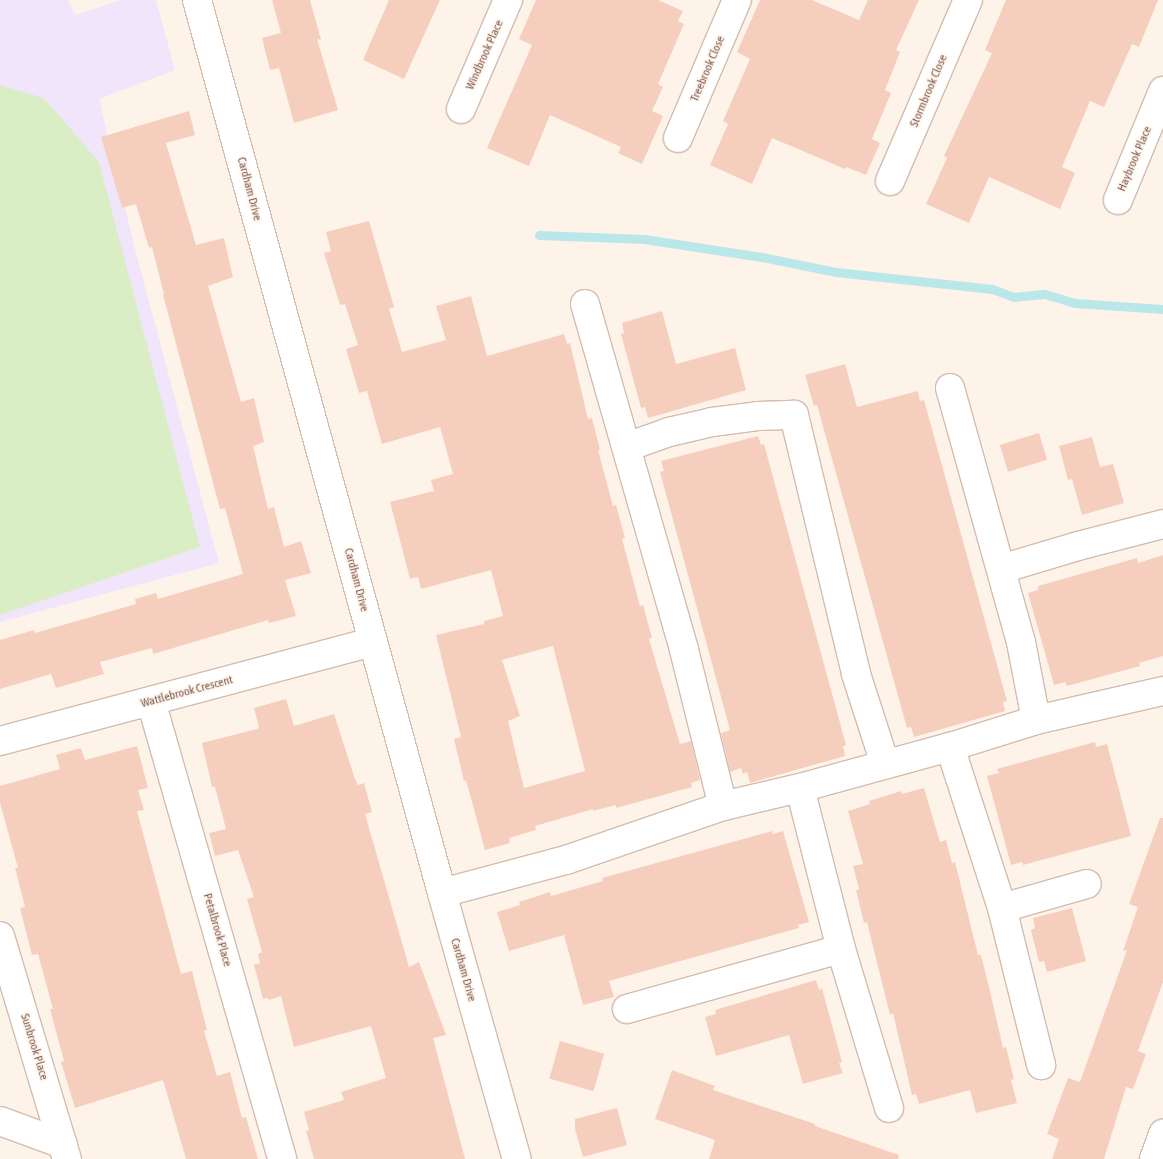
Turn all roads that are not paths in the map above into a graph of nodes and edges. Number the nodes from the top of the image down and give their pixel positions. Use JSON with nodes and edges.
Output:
{"nodes":[{"id":1,"x":197,"y":0,"type":"edge"},
{"id":2,"x":508,"y":0,"type":"edge"},
{"id":3,"x":737,"y":0,"type":"edge"},
{"id":4,"x":968,"y":0,"type":"edge"},
{"id":5,"x":1163,"y":91,"type":"edge"},
{"id":6,"x":461,"y":109,"type":"dead end"},
{"id":7,"x":678,"y":138,"type":"dead end"},
{"id":8,"x":890,"y":181,"type":"dead end"},
{"id":9,"x":1118,"y":200,"type":"dead end"},
{"id":10,"x":585,"y":304,"type":"dead end"},
{"id":11,"x":950,"y":388,"type":"dead end"},
{"id":12,"x":627,"y":447,"type":"junction"},
{"id":13,"x":1163,"y":524,"type":"edge"},
{"id":14,"x":1001,"y":569,"type":"junction"},
{"id":15,"x":373,"y":642,"type":"junction"},
{"id":16,"x":1163,"y":691,"type":"edge"},
{"id":17,"x":151,"y":701,"type":"junction"},
{"id":18,"x":1036,"y":720,"type":"junction"},
{"id":19,"x":0,"y":741,"type":"edge"},
{"id":20,"x":950,"y":747,"type":"junction"},
{"id":21,"x":885,"y":764,"type":"junction"},
{"id":22,"x":800,"y":788,"type":"junction"},
{"id":23,"x":723,"y":806,"type":"junction"},
{"id":24,"x":1087,"y":884,"type":"dead end"},
{"id":25,"x":442,"y":893,"type":"junction"},
{"id":26,"x":1002,"y":908,"type":"junction"},
{"id":27,"x":0,"y":936,"type":"edge"},
{"id":28,"x":841,"y":949,"type":"junction"},
{"id":29,"x":627,"y":1009,"type":"dead end"},
{"id":30,"x":1041,"y":1065,"type":"dead end"},
{"id":31,"x":889,"y":1108,"type":"dead end"},
{"id":32,"x":0,"y":1121,"type":"edge"},
{"id":33,"x":1163,"y":1134,"type":"edge"},
{"id":34,"x":65,"y":1152,"type":"edge"},
{"id":35,"x":282,"y":1159,"type":"edge"},
{"id":36,"x":517,"y":1159,"type":"edge"},
{"id":37,"x":1154,"y":1159,"type":"edge"}],
"edges":[{"from":1,"to":15,"type":"street","name":"Cardham Drive"},
{"from":2,"to":6,"type":"street","name":"Windbrook Place"},
{"from":3,"to":7,"type":"street","name":"Treebrook Close"},
{"from":4,"to":8,"type":"street","name":"Stormbrook Close"},
{"from":5,"to":9,"type":"street","name":"Haybrook Place"},
{"from":10,"to":12,"type":"street"},
{"from":11,"to":14,"type":"street"},
{"from":12,"to":21,"type":"street"},
{"from":12,"to":23,"type":"street"},
{"from":13,"to":14,"type":"street"},
{"from":14,"to":18,"type":"street"},
{"from":15,"to":17,"type":"street","name":"Wattlebrook Crescent"},
{"from":15,"to":25,"type":"street","name":"Cardham Drive"},
{"from":16,"to":18,"type":"street"},
{"from":17,"to":19,"type":"street","name":"Wattlebrook Crescent"},
{"from":17,"to":35,"type":"street","name":"Petalbrook Place"},
{"from":18,"to":20,"type":"street"},
{"from":20,"to":21,"type":"street"},
{"from":20,"to":26,"type":"street"},
{"from":21,"to":22,"type":"street"},
{"from":22,"to":23,"type":"street"},
{"from":22,"to":28,"type":"street"},
{"from":23,"to":25,"type":"street"},
{"from":24,"to":26,"type":"street"},
{"from":25,"to":36,"type":"street","name":"Cardham Drive"},
{"from":26,"to":30,"type":"street"},
{"from":27,"to":34,"type":"street","name":"Sunbrook Place"},
{"from":28,"to":29,"type":"street"},
{"from":28,"to":31,"type":"street"},
{"from":32,"to":34,"type":"street"},
{"from":33,"to":37,"type":"street"}]}
